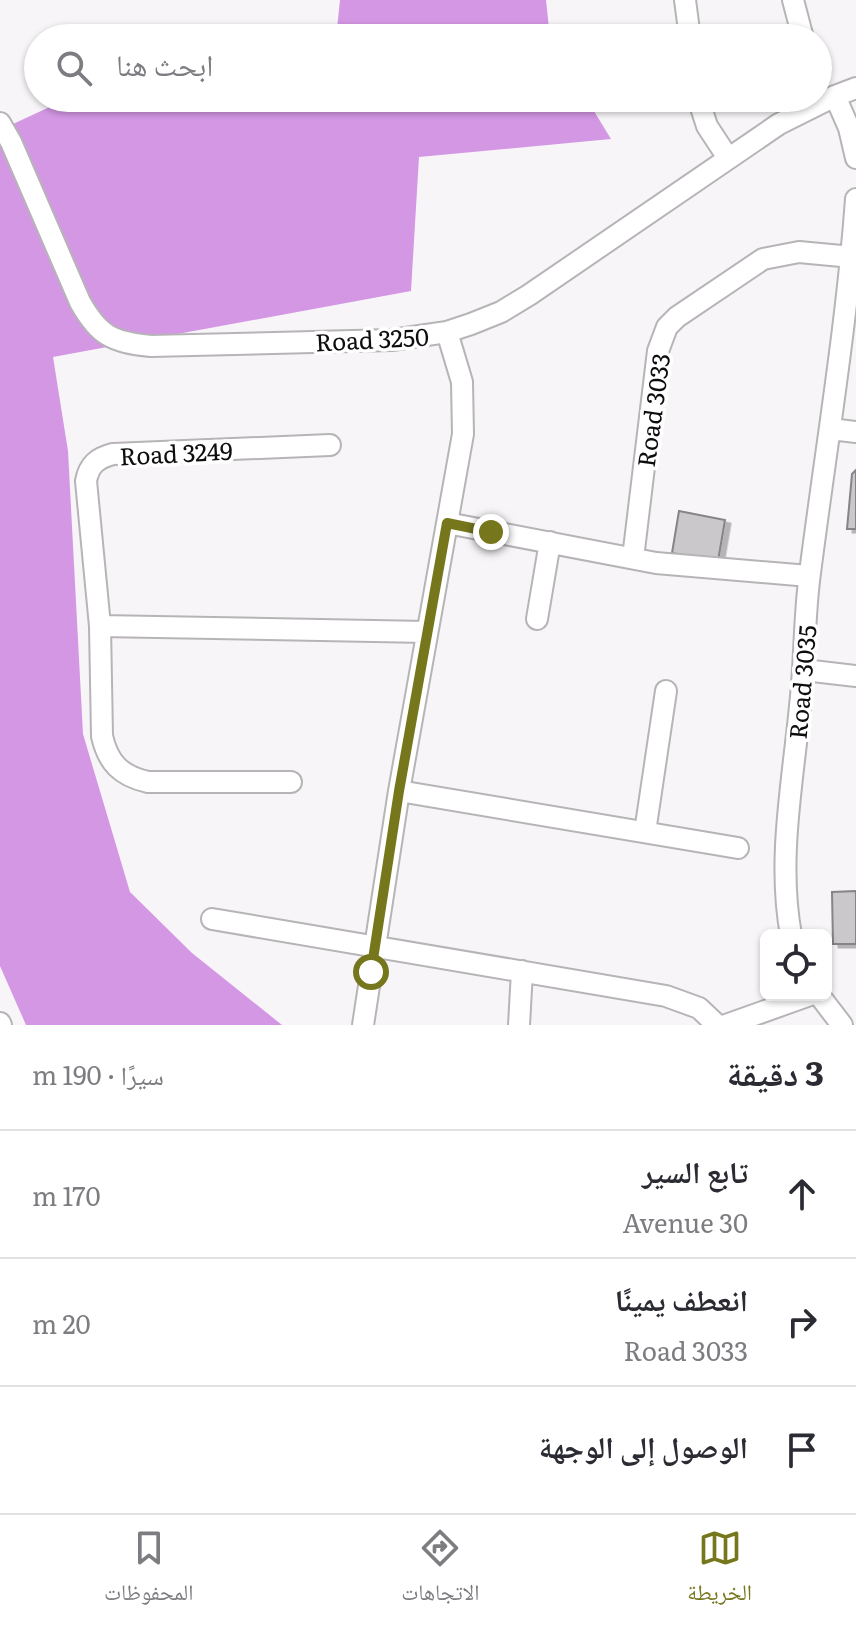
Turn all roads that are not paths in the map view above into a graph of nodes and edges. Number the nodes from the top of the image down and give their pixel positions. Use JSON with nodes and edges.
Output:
{"nodes":[{"id":1,"x":685,"y":0,"type":"edge"},
{"id":2,"x":793,"y":0,"type":"edge"},
{"id":3,"x":688,"y":24,"type":"edge"},
{"id":4,"x":799,"y":24,"type":"edge"},
{"id":5,"x":856,"y":88,"type":"edge"},
{"id":6,"x":835,"y":96,"type":"junction"},
{"id":7,"x":832,"y":98,"type":"edge"},
{"id":8,"x":702,"y":112,"type":"edge"},
{"id":9,"x":803,"y":112,"type":"edge"},
{"id":10,"x":0,"y":123,"type":"edge"},
{"id":11,"x":728,"y":158,"type":"junction"},
{"id":12,"x":856,"y":158,"type":"edge"},
{"id":13,"x":856,"y":199,"type":"edge"},
{"id":14,"x":852,"y":257,"type":"junction"},
{"id":15,"x":447,"y":332,"type":"junction"},
{"id":16,"x":831,"y":429,"type":"junction"},
{"id":17,"x":856,"y":432,"type":"edge"},
{"id":18,"x":330,"y":445,"type":"dead end"},
{"id":19,"x":447,"y":523,"type":"junction"},
{"id":20,"x":550,"y":542,"type":"junction"},
{"id":21,"x":633,"y":558,"type":"junction"},
{"id":22,"x":809,"y":576,"type":"junction"},
{"id":23,"x":537,"y":619,"type":"dead end"},
{"id":24,"x":100,"y":626,"type":"junction"},
{"id":25,"x":427,"y":632,"type":"junction"},
{"id":26,"x":804,"y":670,"type":"junction"},
{"id":27,"x":856,"y":676,"type":"edge"},
{"id":28,"x":666,"y":691,"type":"dead end"},
{"id":29,"x":291,"y":782,"type":"dead end"},
{"id":30,"x":399,"y":791,"type":"junction"},
{"id":31,"x":645,"y":832,"type":"junction"},
{"id":32,"x":738,"y":848,"type":"dead end"},
{"id":33,"x":212,"y":919,"type":"dead end"},
{"id":34,"x":790,"y":929,"type":"edge"},
{"id":35,"x":376,"y":946,"type":"junction"},
{"id":36,"x":522,"y":971,"type":"junction"},
{"id":37,"x":760,"y":1000,"type":"edge"},
{"id":38,"x":790,"y":1001,"type":"edge"},
{"id":39,"x":824,"y":1001,"type":"edge"},
{"id":40,"x":718,"y":1022,"type":"edge"},
{"id":41,"x":363,"y":1025,"type":"edge"},
{"id":42,"x":519,"y":1025,"type":"edge"},
{"id":43,"x":842,"y":1025,"type":"edge"}],
"edges":[{"from":1,"to":3,"type":"street"},
{"from":2,"to":4,"type":"street"},
{"from":5,"to":6,"type":"street","name":"Road 3250"},
{"from":6,"to":7,"type":"street","name":"Road 3250"},
{"from":6,"to":12,"type":"street"},
{"from":8,"to":11,"type":"street"},
{"from":9,"to":11,"type":"street","name":"Road 3250"},
{"from":10,"to":15,"type":"street","name":"Road 3250"},
{"from":11,"to":15,"type":"street","name":"Road 3250"},
{"from":13,"to":14,"type":"street","name":"Road 3035"},
{"from":14,"to":16,"type":"street","name":"Road 3035"},
{"from":14,"to":21,"type":"street","name":"Road 3033"},
{"from":15,"to":19,"type":"street"},
{"from":16,"to":17,"type":"street"},
{"from":16,"to":22,"type":"street","name":"Road 3035"},
{"from":18,"to":24,"type":"street","name":"Road 3249"},
{"from":19,"to":20,"type":"street"},
{"from":19,"to":25,"type":"street"},
{"from":20,"to":21,"type":"street"},
{"from":20,"to":23,"type":"street"},
{"from":21,"to":22,"type":"street"},
{"from":22,"to":26,"type":"street","name":"Road 3035"},
{"from":24,"to":25,"type":"street"},
{"from":24,"to":29,"type":"street","name":"Road 3249"},
{"from":25,"to":30,"type":"street"},
{"from":26,"to":27,"type":"street"},
{"from":26,"to":34,"type":"street","name":"Road 3035"},
{"from":28,"to":31,"type":"street"},
{"from":30,"to":31,"type":"street"},
{"from":30,"to":35,"type":"street"},
{"from":31,"to":32,"type":"street"},
{"from":33,"to":35,"type":"street"},
{"from":35,"to":36,"type":"street"},
{"from":35,"to":41,"type":"street"},
{"from":36,"to":40,"type":"street"},
{"from":36,"to":42,"type":"street"},
{"from":37,"to":40,"type":"street"},
{"from":38,"to":40,"type":"street"},
{"from":39,"to":43,"type":"street"}]}
